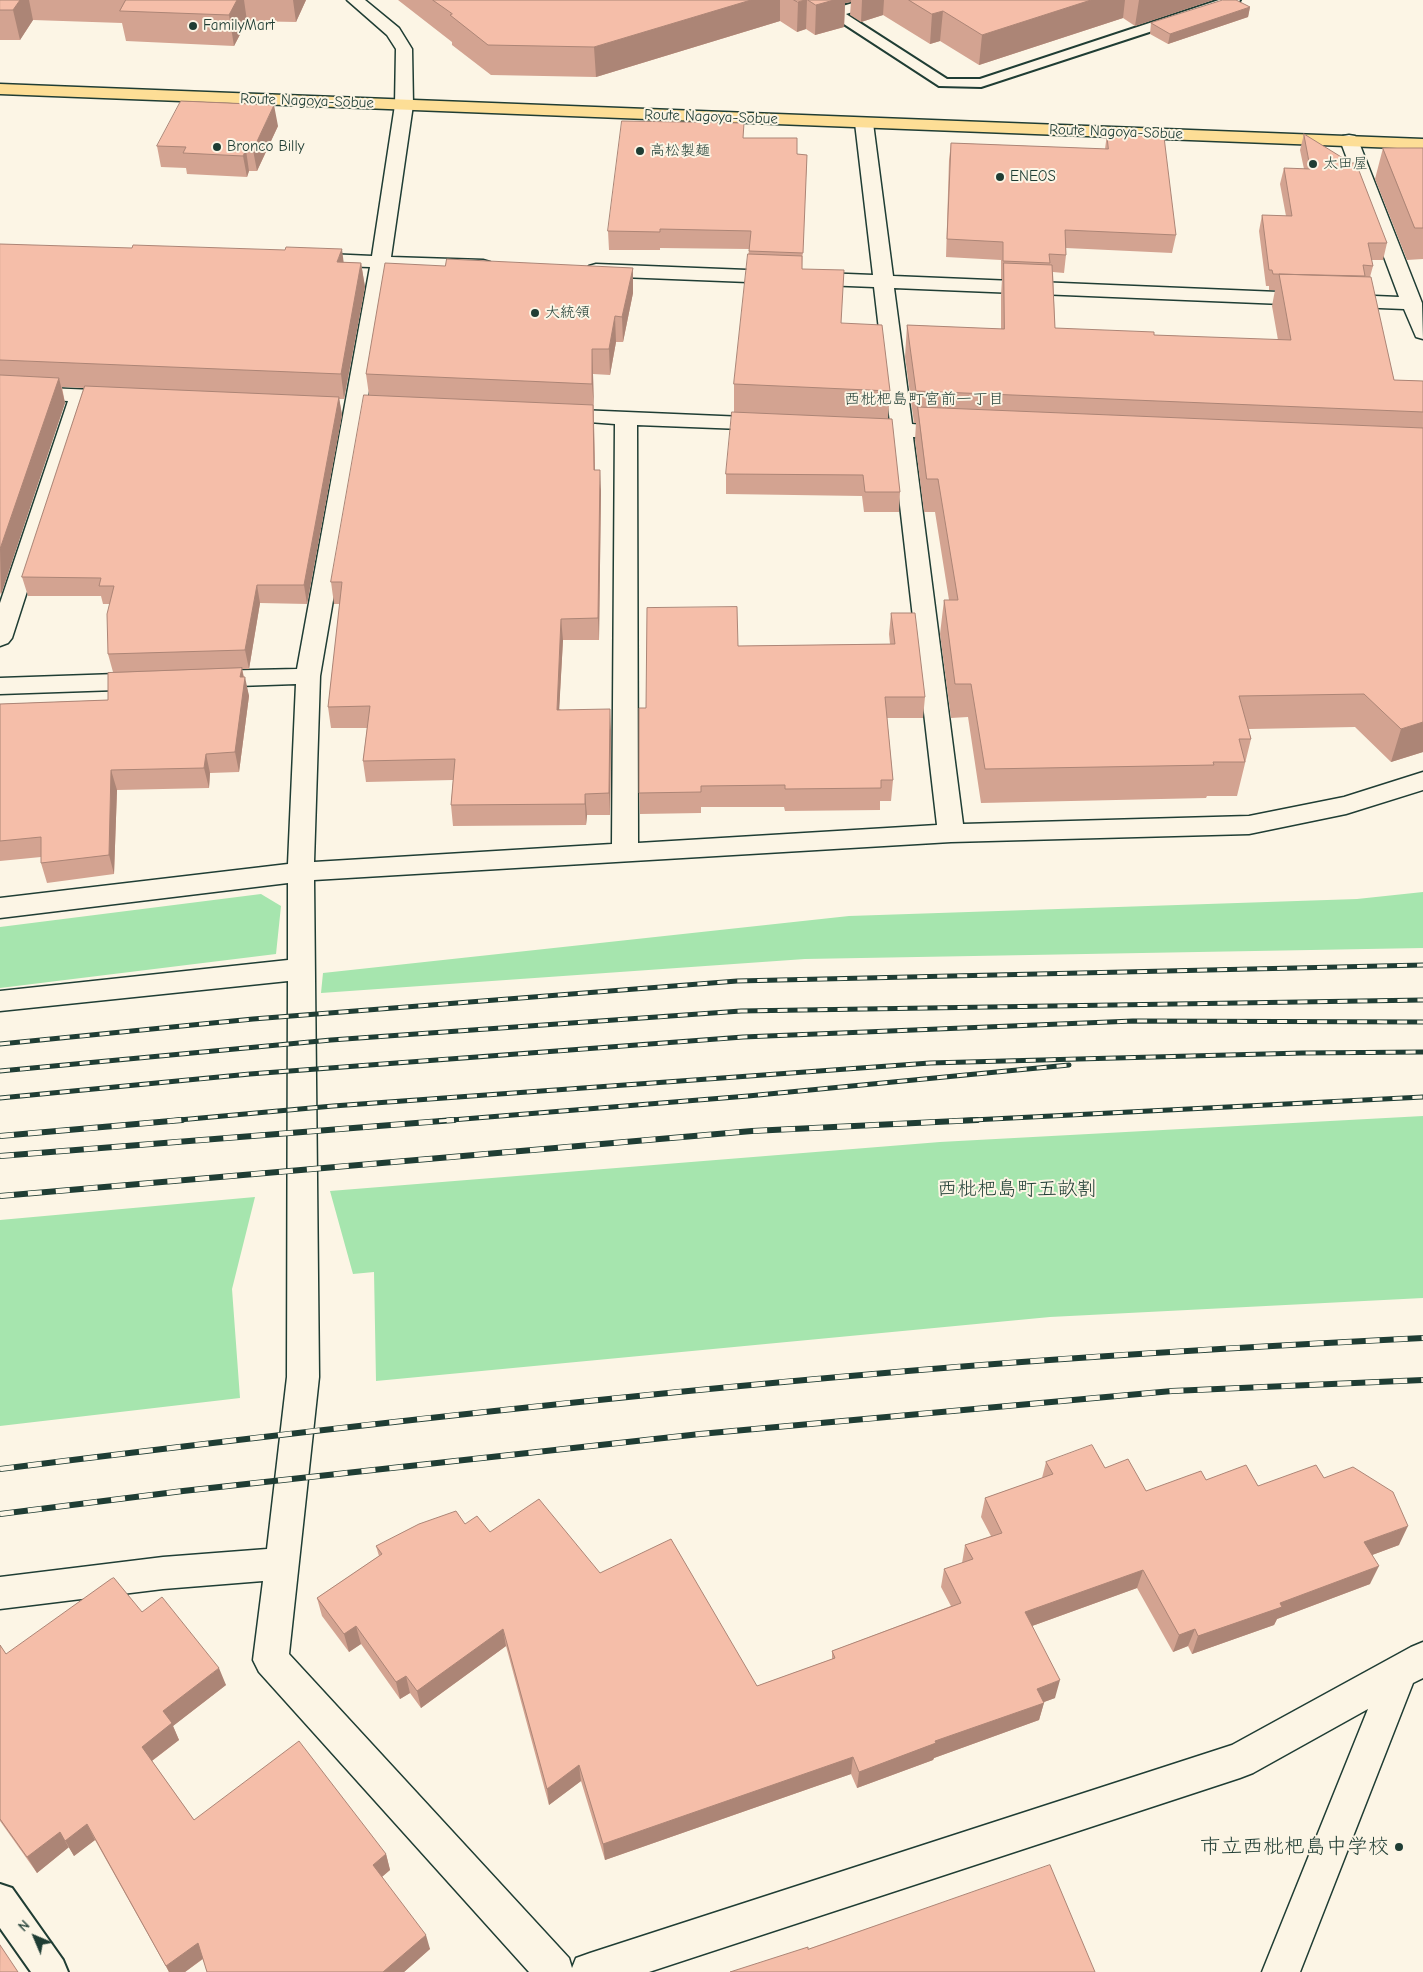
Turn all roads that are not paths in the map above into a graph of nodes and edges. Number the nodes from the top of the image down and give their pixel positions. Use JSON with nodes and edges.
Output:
{"nodes":[{"id":1,"x":355,"y":0,"type":"edge"},
{"id":2,"x":878,"y":0,"type":"edge"},
{"id":3,"x":1234,"y":0,"type":"edge"},
{"id":4,"x":0,"y":89,"type":"edge"},
{"id":5,"x":404,"y":105,"type":"junction"},
{"id":6,"x":864,"y":123,"type":"junction"},
{"id":7,"x":1349,"y":140,"type":"junction"},
{"id":8,"x":1423,"y":144,"type":"edge"},
{"id":9,"x":291,"y":258,"type":"edge"},
{"id":10,"x":381,"y":262,"type":"junction"},
{"id":11,"x":498,"y":266,"type":"edge"},
{"id":12,"x":576,"y":270,"type":"edge"},
{"id":13,"x":884,"y":282,"type":"junction"},
{"id":14,"x":1412,"y":303,"type":"junction"},
{"id":15,"x":1423,"y":333,"type":"edge"},
{"id":16,"x":0,"y":392,"type":"edge"},
{"id":17,"x":80,"y":395,"type":"junction"},
{"id":18,"x":139,"y":398,"type":"edge"},
{"id":19,"x":539,"y":414,"type":"edge"},
{"id":20,"x":626,"y":418,"type":"junction"},
{"id":21,"x":784,"y":425,"type":"edge"},
{"id":22,"x":833,"y":427,"type":"edge"},
{"id":23,"x":902,"y":430,"type":"junction"},
{"id":24,"x":970,"y":433,"type":"edge"},
{"id":25,"x":0,"y":638,"type":"edge"},
{"id":26,"x":308,"y":676,"type":"junction"},
{"id":27,"x":0,"y":686,"type":"edge"},
{"id":28,"x":1423,"y":781,"type":"edge"},
{"id":29,"x":951,"y":833,"type":"junction"},
{"id":30,"x":625,"y":852,"type":"junction"},
{"id":31,"x":301,"y":872,"type":"junction"},
{"id":32,"x":0,"y":908,"type":"edge"},
{"id":33,"x":302,"y":969,"type":"junction"},
{"id":34,"x":0,"y":1001,"type":"edge"},
{"id":35,"x":281,"y":1564,"type":"junction"},
{"id":36,"x":0,"y":1593,"type":"edge"},
{"id":37,"x":1412,"y":1666,"type":"edge"},
{"id":38,"x":0,"y":1900,"type":"edge"},
{"id":39,"x":51,"y":1972,"type":"edge"},
{"id":40,"x":555,"y":1972,"type":"edge"},
{"id":41,"x":590,"y":1972,"type":"edge"},
{"id":42,"x":1281,"y":1972,"type":"edge"}],
"edges":[{"from":1,"to":5,"type":"street"},
{"from":2,"to":3,"type":"lane"},
{"from":4,"to":5,"type":"main road","name":"Route Nagoya-Sobue"},
{"from":5,"to":6,"type":"main road","name":"Route Nagoya-Sobue"},
{"from":5,"to":10,"type":"street"},
{"from":6,"to":7,"type":"main road","name":"Route Nagoya-Sobue"},
{"from":6,"to":13,"type":"street"},
{"from":7,"to":8,"type":"main road","name":"Route Nagoya-Sobue"},
{"from":7,"to":14,"type":"street"},
{"from":9,"to":10,"type":"street"},
{"from":10,"to":11,"type":"street"},
{"from":10,"to":26,"type":"street"},
{"from":12,"to":13,"type":"street"},
{"from":13,"to":14,"type":"street"},
{"from":13,"to":23,"type":"street"},
{"from":14,"to":15,"type":"street"},
{"from":16,"to":17,"type":"street"},
{"from":17,"to":18,"type":"street"},
{"from":17,"to":25,"type":"street"},
{"from":19,"to":20,"type":"street"},
{"from":20,"to":21,"type":"street"},
{"from":20,"to":30,"type":"street"},
{"from":22,"to":23,"type":"street"},
{"from":23,"to":24,"type":"street"},
{"from":23,"to":29,"type":"street"},
{"from":26,"to":27,"type":"street"},
{"from":26,"to":31,"type":"street"},
{"from":28,"to":29,"type":"street"},
{"from":29,"to":30,"type":"street"},
{"from":30,"to":31,"type":"street"},
{"from":31,"to":32,"type":"street"},
{"from":31,"to":33,"type":"street"},
{"from":33,"to":34,"type":"street"},
{"from":33,"to":35,"type":"street"},
{"from":35,"to":36,"type":"street"},
{"from":35,"to":40,"type":"street"},
{"from":37,"to":41,"type":"street"},
{"from":37,"to":42,"type":"street"},
{"from":38,"to":39,"type":"lane"}]}
